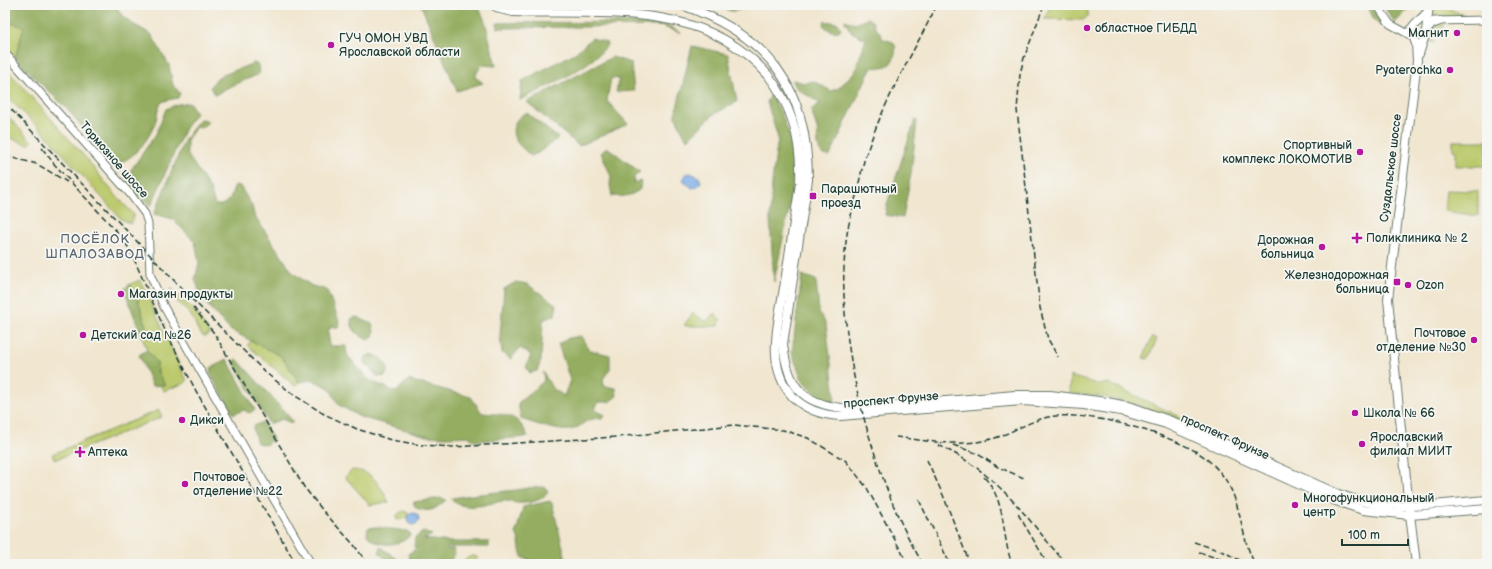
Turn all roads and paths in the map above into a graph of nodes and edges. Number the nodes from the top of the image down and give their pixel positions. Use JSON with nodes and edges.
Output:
{"nodes":[{"id":1,"x":493,"y":5,"type":"edge"},
{"id":2,"x":682,"y":5,"type":"edge"},
{"id":3,"x":1377,"y":5,"type":"edge"},
{"id":4,"x":1428,"y":9,"type":"edge"},
{"id":5,"x":1487,"y":20,"type":"edge"},
{"id":6,"x":1440,"y":21,"type":"junction"},
{"id":7,"x":1415,"y":24,"type":"junction"},
{"id":8,"x":1426,"y":29,"type":"junction"},
{"id":9,"x":1400,"y":31,"type":"junction"},
{"id":10,"x":1413,"y":36,"type":"junction"},
{"id":11,"x":5,"y":54,"type":"edge"},
{"id":12,"x":1417,"y":61,"type":"junction"},
{"id":13,"x":1487,"y":500,"type":"edge"},
{"id":14,"x":1409,"y":506,"type":"junction"},
{"id":15,"x":1487,"y":509,"type":"edge"},
{"id":16,"x":1410,"y":515,"type":"junction"},
{"id":17,"x":311,"y":564,"type":"edge"},
{"id":18,"x":1416,"y":564,"type":"edge"}],
"edges":[{"from":1,"to":16,"type":"main road","name":"проспект Фрунзе"},
{"from":2,"to":14,"type":"main road","name":"проспект Фрунзе"},
{"from":3,"to":9,"type":"street"},
{"from":4,"to":6,"type":"street"},
{"from":4,"to":7,"type":"main road"},
{"from":4,"to":8,"type":"main road","name":"Суздальское шоссе"},
{"from":5,"to":6,"type":"street"},
{"from":6,"to":8,"type":"main road"},
{"from":7,"to":8,"type":"main road"},
{"from":7,"to":9,"type":"street"},
{"from":7,"to":10,"type":"main road"},
{"from":8,"to":10,"type":"main road"},
{"from":8,"to":12,"type":"main road","name":"Суздальское шоссе"},
{"from":9,"to":10,"type":"street"},
{"from":10,"to":12,"type":"main road","name":"Суздальское шоссе"},
{"from":11,"to":17,"type":"street","name":"Тормозное шоссе"},
{"from":12,"to":14,"type":"main road","name":"Суздальское шоссе"},
{"from":13,"to":14,"type":"main road","name":"проспект Фрунзе"},
{"from":14,"to":16,"type":"main road","name":"Суздальское шоссе"},
{"from":15,"to":16,"type":"main road","name":"проспект Фрунзе"},
{"from":16,"to":18,"type":"main road","name":"Суздальское шоссе"}]}
